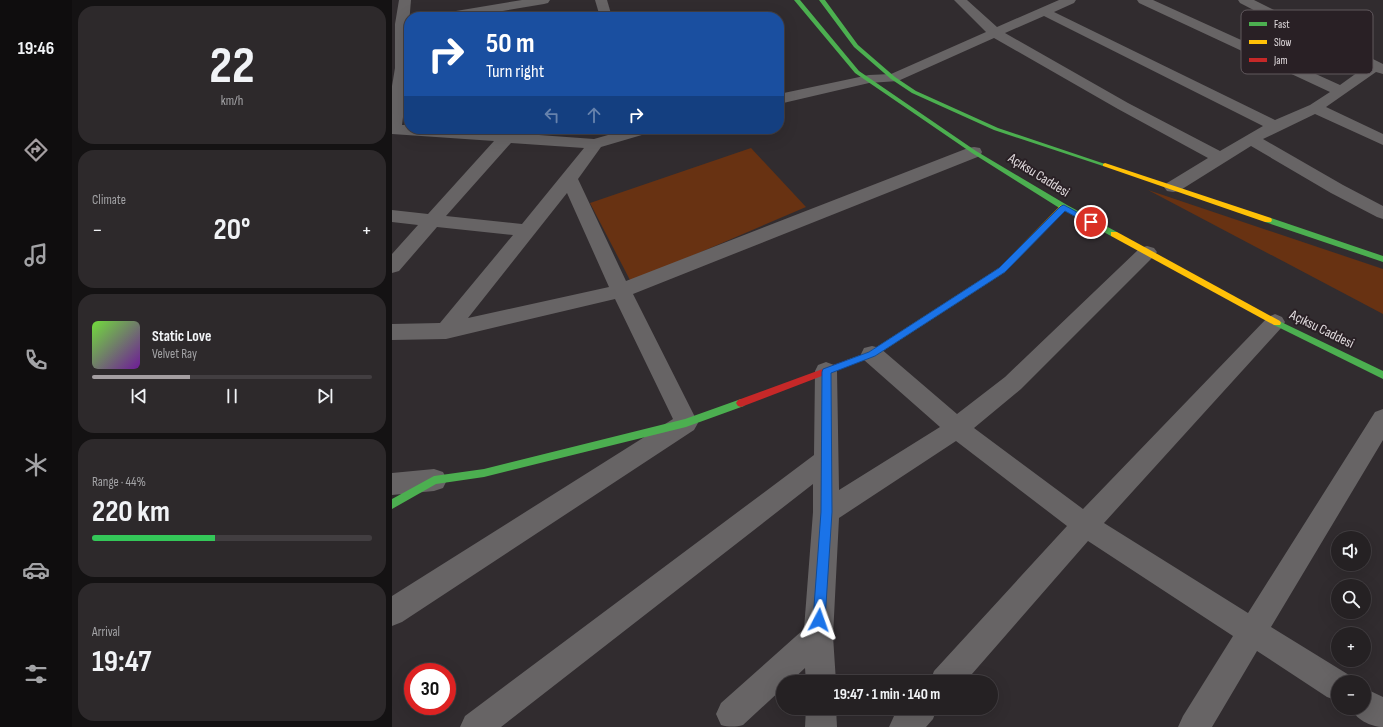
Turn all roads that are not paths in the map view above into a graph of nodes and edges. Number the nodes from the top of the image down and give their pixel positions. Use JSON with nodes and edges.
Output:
{"nodes":[{"id":1,"x":406,"y":0,"type":"edge"},
{"id":2,"x":544,"y":0,"type":"edge"},
{"id":3,"x":601,"y":0,"type":"edge"},
{"id":4,"x":797,"y":0,"type":"edge"},
{"id":5,"x":822,"y":0,"type":"edge"},
{"id":6,"x":960,"y":0,"type":"edge"},
{"id":7,"x":1143,"y":0,"type":"edge"},
{"id":8,"x":1244,"y":0,"type":"edge"},
{"id":9,"x":1065,"y":1,"type":"edge"},
{"id":10,"x":1264,"y":10,"type":"edge"},
{"id":11,"x":473,"y":12,"type":"edge"},
{"id":12,"x":605,"y":12,"type":"edge"},
{"id":13,"x":1045,"y":12,"type":"junction"},
{"id":14,"x":401,"y":25,"type":"edge"},
{"id":15,"x":995,"y":33,"type":"junction"},
{"id":16,"x":1241,"y":45,"type":"edge"},
{"id":17,"x":401,"y":68,"type":"edge"},
{"id":18,"x":1304,"y":74,"type":"edge"},
{"id":19,"x":1369,"y":74,"type":"edge"},
{"id":20,"x":893,"y":78,"type":"junction"},
{"id":21,"x":869,"y":79,"type":"junction"},
{"id":22,"x":1341,"y":91,"type":"junction"},
{"id":23,"x":784,"y":98,"type":"edge"},
{"id":24,"x":1315,"y":108,"type":"junction"},
{"id":25,"x":1275,"y":126,"type":"junction"},
{"id":26,"x":393,"y":129,"type":"edge"},
{"id":27,"x":404,"y":130,"type":"edge"},
{"id":28,"x":449,"y":134,"type":"edge"},
{"id":29,"x":629,"y":134,"type":"edge"},
{"id":30,"x":505,"y":139,"type":"junction"},
{"id":31,"x":1251,"y":139,"type":"junction"},
{"id":32,"x":1383,"y":140,"type":"edge"},
{"id":33,"x":595,"y":144,"type":"junction"},
{"id":34,"x":974,"y":152,"type":"junction"},
{"id":35,"x":1219,"y":158,"type":"junction"},
{"id":36,"x":569,"y":179,"type":"junction"},
{"id":37,"x":1173,"y":187,"type":"junction"},
{"id":38,"x":1064,"y":207,"type":"junction"},
{"id":39,"x":1383,"y":213,"type":"edge"},
{"id":40,"x":392,"y":216,"type":"edge"},
{"id":41,"x":434,"y":220,"type":"junction"},
{"id":42,"x":527,"y":231,"type":"junction"},
{"id":43,"x":1146,"y":252,"type":"junction"},
{"id":44,"x":1383,"y":260,"type":"edge"},
{"id":45,"x":392,"y":266,"type":"edge"},
{"id":46,"x":621,"y":291,"type":"junction"},
{"id":47,"x":1276,"y":322,"type":"junction"},
{"id":48,"x":446,"y":331,"type":"junction"},
{"id":49,"x":392,"y":332,"type":"edge"},
{"id":50,"x":872,"y":354,"type":"junction"},
{"id":51,"x":826,"y":372,"type":"junction"},
{"id":52,"x":1383,"y":375,"type":"edge"},
{"id":53,"x":1383,"y":419,"type":"edge"},
{"id":54,"x":686,"y":423,"type":"junction"},
{"id":55,"x":957,"y":428,"type":"junction"},
{"id":56,"x":826,"y":460,"type":"junction"},
{"id":57,"x":434,"y":480,"type":"junction"},
{"id":58,"x":392,"y":484,"type":"edge"},
{"id":59,"x":392,"y":504,"type":"edge"},
{"id":60,"x":826,"y":512,"type":"junction"},
{"id":61,"x":1085,"y":525,"type":"junction"},
{"id":62,"x":392,"y":612,"type":"edge"},
{"id":63,"x":1252,"y":631,"type":"junction"},
{"id":64,"x":818,"y":636,"type":"junction"},
{"id":65,"x":821,"y":675,"type":"edge"},
{"id":66,"x":951,"y":675,"type":"edge"},
{"id":67,"x":1331,"y":682,"type":"edge"},
{"id":68,"x":1371,"y":707,"type":"edge"},
{"id":69,"x":732,"y":714,"type":"dead end"},
{"id":70,"x":821,"y":715,"type":"edge"},
{"id":71,"x":916,"y":715,"type":"edge"},
{"id":72,"x":1383,"y":715,"type":"edge"},
{"id":73,"x":476,"y":727,"type":"edge"},
{"id":74,"x":821,"y":727,"type":"edge"},
{"id":75,"x":905,"y":727,"type":"edge"},
{"id":76,"x":1194,"y":727,"type":"edge"}],
"edges":[{"from":1,"to":14,"type":"street"},
{"from":2,"to":11,"type":"street"},
{"from":3,"to":12,"type":"street"},
{"from":4,"to":21,"type":"main road","name":"Açıksu Caddesi"},
{"from":5,"to":20,"type":"main road","name":"Açıksu Caddesi"},
{"from":6,"to":15,"type":"street"},
{"from":7,"to":16,"type":"street"},
{"from":8,"to":10,"type":"street"},
{"from":9,"to":13,"type":"street"},
{"from":13,"to":15,"type":"street"},
{"from":13,"to":25,"type":"street"},
{"from":14,"to":17,"type":"street"},
{"from":15,"to":20,"type":"street"},
{"from":15,"to":35,"type":"street"},
{"from":17,"to":26,"type":"street"},
{"from":18,"to":22,"type":"street"},
{"from":19,"to":22,"type":"street"},
{"from":20,"to":21,"type":"street"},
{"from":20,"to":37,"type":"main road","name":"Açıksu Caddesi"},
{"from":21,"to":23,"type":"street"},
{"from":21,"to":34,"type":"main road","name":"Açıksu Caddesi"},
{"from":22,"to":24,"type":"street"},
{"from":24,"to":25,"type":"street"},
{"from":24,"to":32,"type":"street"},
{"from":25,"to":31,"type":"street"},
{"from":26,"to":27,"type":"street"},
{"from":28,"to":30,"type":"street"},
{"from":29,"to":33,"type":"street"},
{"from":30,"to":33,"type":"street"},
{"from":30,"to":41,"type":"street"},
{"from":31,"to":35,"type":"street"},
{"from":31,"to":39,"type":"street"},
{"from":33,"to":36,"type":"street"},
{"from":34,"to":38,"type":"main road","name":"Açıksu Caddesi"},
{"from":34,"to":46,"type":"street"},
{"from":35,"to":37,"type":"street"},
{"from":36,"to":42,"type":"street"},
{"from":36,"to":46,"type":"street"},
{"from":37,"to":44,"type":"main road","name":"Açıksu Caddesi"},
{"from":38,"to":43,"type":"main road","name":"Açıksu Caddesi"},
{"from":38,"to":50,"type":"main road"},
{"from":40,"to":41,"type":"street"},
{"from":41,"to":42,"type":"street"},
{"from":41,"to":45,"type":"street"},
{"from":42,"to":48,"type":"street"},
{"from":43,"to":47,"type":"main road","name":"Açıksu Caddesi"},
{"from":43,"to":55,"type":"street"},
{"from":46,"to":48,"type":"street"},
{"from":46,"to":54,"type":"street"},
{"from":47,"to":52,"type":"main road","name":"Açıksu Caddesi"},
{"from":47,"to":61,"type":"street"},
{"from":48,"to":49,"type":"street"},
{"from":50,"to":51,"type":"main road"},
{"from":50,"to":55,"type":"street"},
{"from":51,"to":54,"type":"main road"},
{"from":51,"to":56,"type":"street"},
{"from":53,"to":63,"type":"street"},
{"from":54,"to":57,"type":"main road"},
{"from":54,"to":62,"type":"street"},
{"from":55,"to":60,"type":"street"},
{"from":55,"to":61,"type":"street"},
{"from":56,"to":60,"type":"street"},
{"from":56,"to":73,"type":"street"},
{"from":57,"to":58,"type":"street"},
{"from":57,"to":59,"type":"main road"},
{"from":60,"to":64,"type":"street"},
{"from":61,"to":63,"type":"street"},
{"from":61,"to":66,"type":"street"},
{"from":63,"to":67,"type":"street"},
{"from":63,"to":76,"type":"street"},
{"from":64,"to":65,"type":"street"},
{"from":64,"to":69,"type":"street"},
{"from":68,"to":72,"type":"street"},
{"from":70,"to":74,"type":"street"},
{"from":71,"to":75,"type":"street"}]}
